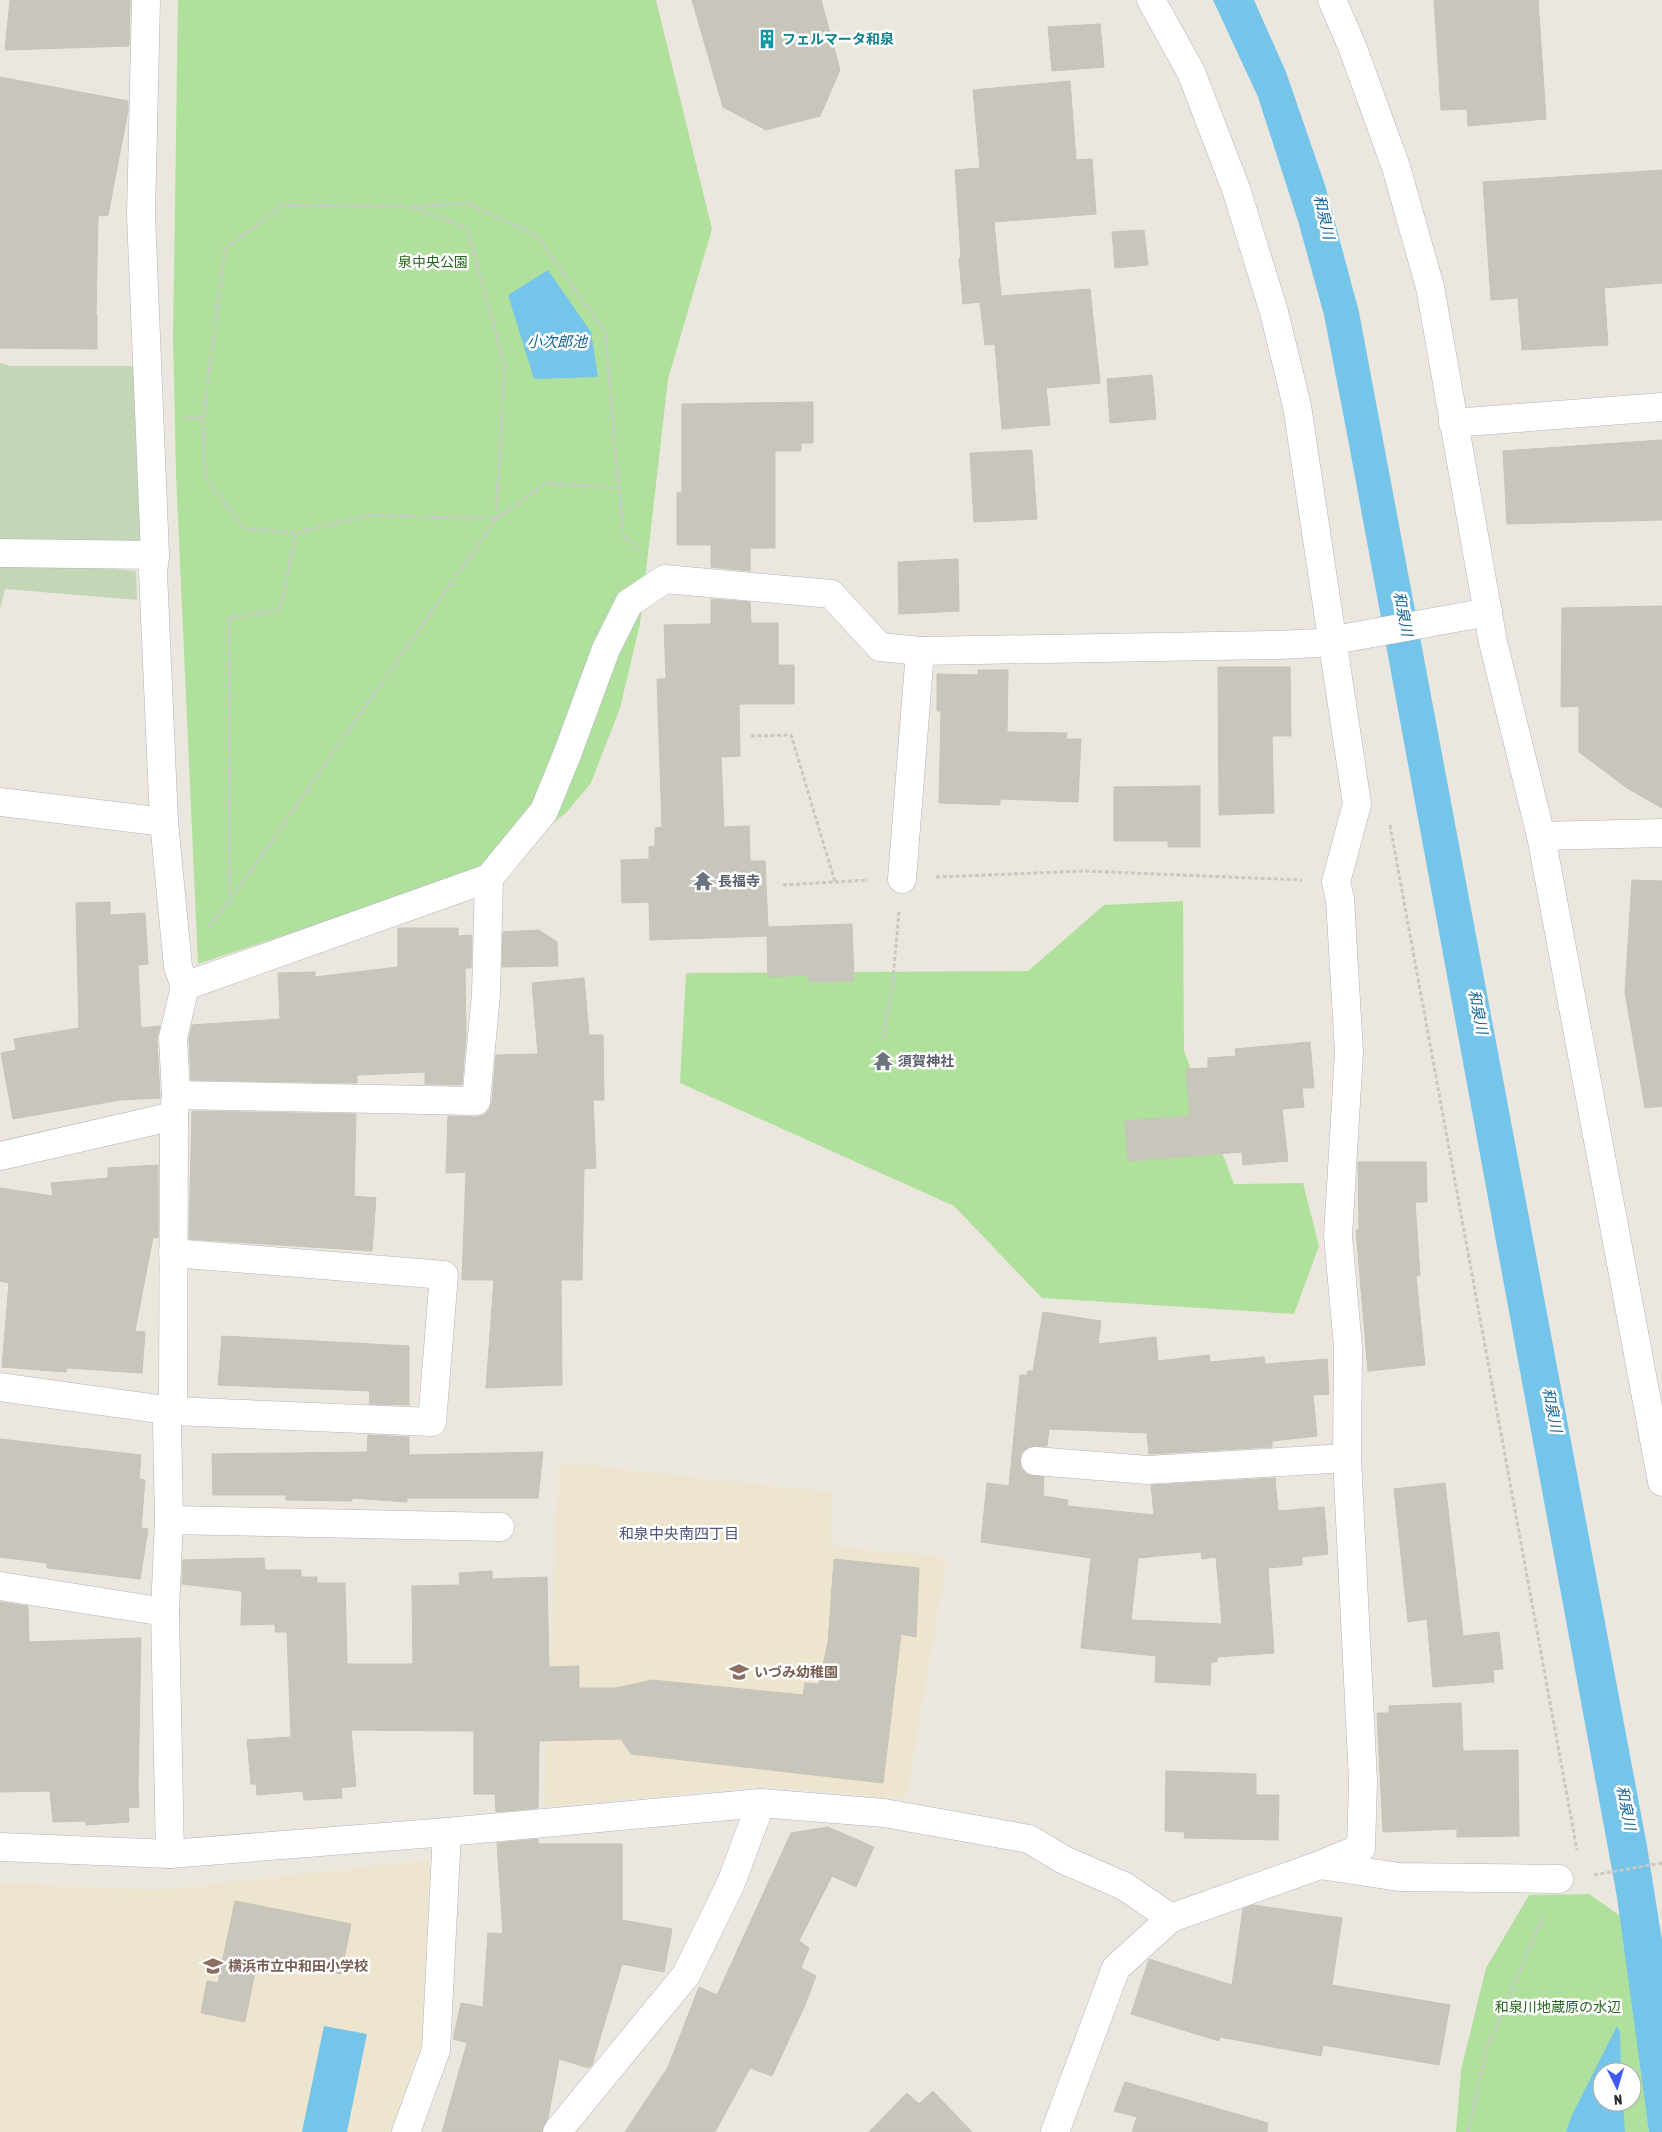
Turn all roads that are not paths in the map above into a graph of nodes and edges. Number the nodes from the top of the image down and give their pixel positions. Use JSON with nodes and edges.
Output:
{"nodes":[{"id":1,"x":146,"y":0,"type":"edge"},
{"id":2,"x":1151,"y":0,"type":"edge"},
{"id":3,"x":1332,"y":0,"type":"edge"},
{"id":4,"x":1662,"y":407,"type":"edge"},
{"id":5,"x":1453,"y":423,"type":"junction"},
{"id":6,"x":0,"y":553,"type":"edge"},
{"id":7,"x":155,"y":555,"type":"junction"},
{"id":8,"x":1488,"y":612,"type":"junction"},
{"id":9,"x":1343,"y":638,"type":"junction"},
{"id":10,"x":920,"y":650,"type":"junction"},
{"id":11,"x":0,"y":802,"type":"edge"},
{"id":12,"x":164,"y":822,"type":"junction"},
{"id":13,"x":1662,"y":833,"type":"edge"},
{"id":14,"x":1541,"y":836,"type":"junction"},
{"id":15,"x":489,"y":878,"type":"junction"},
{"id":16,"x":902,"y":879,"type":"road end"},
{"id":17,"x":181,"y":976,"type":"junction"},
{"id":18,"x":175,"y":1106,"type":"junction"},
{"id":19,"x":0,"y":1156,"type":"edge"},
{"id":20,"x":173,"y":1254,"type":"junction"},
{"id":21,"x":0,"y":1387,"type":"edge"},
{"id":22,"x":173,"y":1411,"type":"junction"},
{"id":23,"x":1347,"y":1458,"type":"junction"},
{"id":24,"x":1035,"y":1461,"type":"dead end"},
{"id":25,"x":1662,"y":1482,"type":"edge"},
{"id":26,"x":169,"y":1520,"type":"junction"},
{"id":27,"x":500,"y":1526,"type":"dead end"},
{"id":28,"x":0,"y":1586,"type":"edge"},
{"id":29,"x":165,"y":1612,"type":"junction"},
{"id":30,"x":761,"y":1802,"type":"junction"},
{"id":31,"x":447,"y":1832,"type":"junction"},
{"id":32,"x":0,"y":1847,"type":"edge"},
{"id":33,"x":170,"y":1854,"type":"junction"},
{"id":34,"x":1320,"y":1865,"type":"junction"},
{"id":35,"x":1570,"y":1878,"type":"road end"},
{"id":36,"x":1171,"y":1918,"type":"junction"},
{"id":37,"x":406,"y":2132,"type":"edge"},
{"id":38,"x":557,"y":2132,"type":"edge"},
{"id":39,"x":1055,"y":2132,"type":"edge"}],
"edges":[{"from":1,"to":7,"type":"street"},
{"from":2,"to":9,"type":"street"},
{"from":3,"to":5,"type":"street"},
{"from":4,"to":5,"type":"street"},
{"from":5,"to":8,"type":"street"},
{"from":6,"to":7,"type":"street"},
{"from":7,"to":12,"type":"street"},
{"from":8,"to":9,"type":"street"},
{"from":8,"to":14,"type":"street"},
{"from":9,"to":10,"type":"street"},
{"from":9,"to":23,"type":"street"},
{"from":10,"to":15,"type":"street"},
{"from":10,"to":16,"type":"street"},
{"from":11,"to":12,"type":"street"},
{"from":12,"to":17,"type":"street"},
{"from":13,"to":14,"type":"street"},
{"from":14,"to":25,"type":"street"},
{"from":15,"to":17,"type":"street"},
{"from":15,"to":18,"type":"street"},
{"from":17,"to":18,"type":"street"},
{"from":18,"to":19,"type":"street"},
{"from":18,"to":20,"type":"street"},
{"from":20,"to":22,"type":"street"},
{"from":20,"to":22,"type":"street"},
{"from":21,"to":22,"type":"street"},
{"from":22,"to":26,"type":"street"},
{"from":23,"to":24,"type":"street"},
{"from":23,"to":34,"type":"street"},
{"from":26,"to":27,"type":"street"},
{"from":26,"to":29,"type":"street"},
{"from":28,"to":29,"type":"street"},
{"from":29,"to":33,"type":"street"},
{"from":30,"to":31,"type":"street"},
{"from":30,"to":36,"type":"street"},
{"from":30,"to":38,"type":"street"},
{"from":31,"to":33,"type":"street"},
{"from":31,"to":37,"type":"street"},
{"from":32,"to":33,"type":"street"},
{"from":34,"to":35,"type":"street"},
{"from":34,"to":36,"type":"street"},
{"from":36,"to":39,"type":"street"}]}
